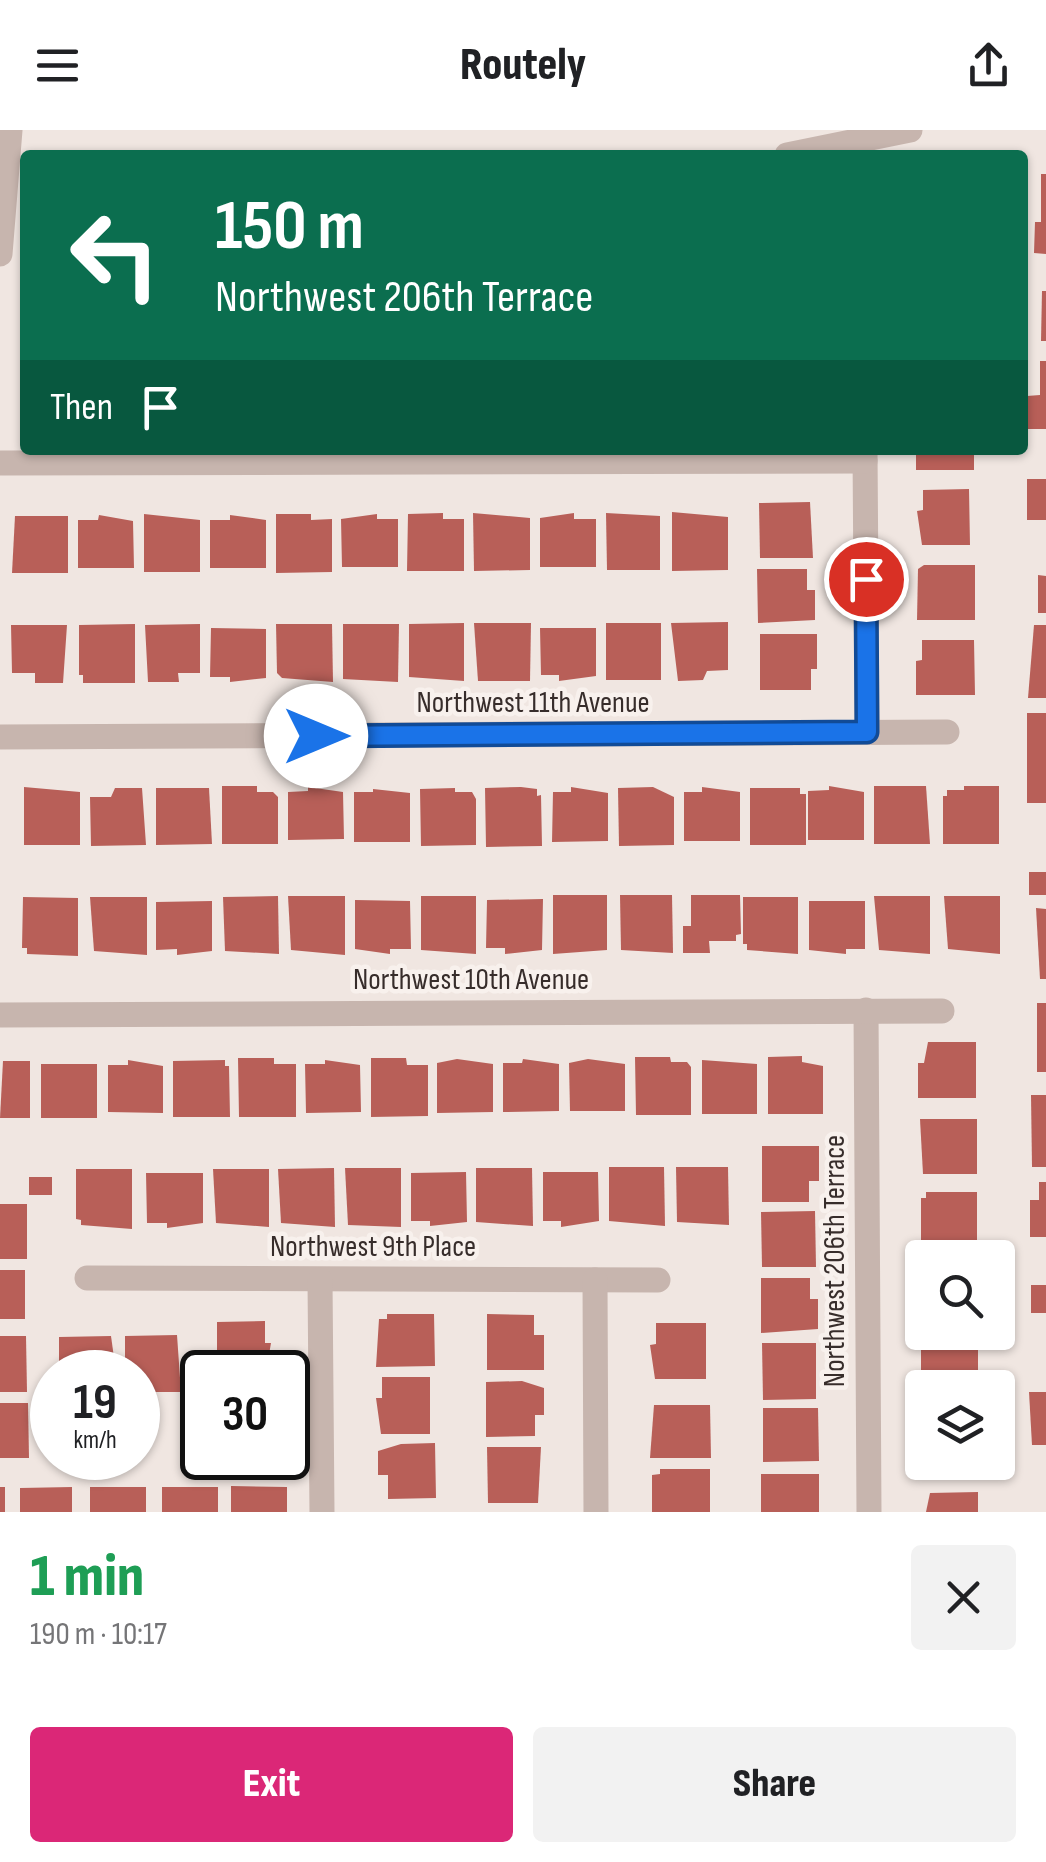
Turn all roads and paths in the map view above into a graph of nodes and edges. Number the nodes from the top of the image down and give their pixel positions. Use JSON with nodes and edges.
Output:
{"nodes":[{"id":1,"x":10,"y":130,"type":"edge"},
{"id":2,"x":910,"y":130,"type":"edge"},
{"id":3,"x":812,"y":150,"type":"edge"},
{"id":4,"x":16,"y":173,"type":"edge"},
{"id":5,"x":0,"y":254,"type":"edge"},
{"id":6,"x":865,"y":456,"type":"edge"},
{"id":7,"x":0,"y":463,"type":"edge"},
{"id":8,"x":867,"y":732,"type":"junction"},
{"id":9,"x":946,"y":732,"type":"dead end"},
{"id":10,"x":0,"y":738,"type":"edge"},
{"id":11,"x":866,"y":1010,"type":"junction"},
{"id":12,"x":942,"y":1011,"type":"dead end"},
{"id":13,"x":0,"y":1015,"type":"edge"},
{"id":14,"x":88,"y":1278,"type":"dead end"},
{"id":15,"x":320,"y":1280,"type":"junction"},
{"id":16,"x":595,"y":1280,"type":"junction"},
{"id":17,"x":658,"y":1280,"type":"dead end"},
{"id":18,"x":322,"y":1512,"type":"edge"},
{"id":19,"x":596,"y":1512,"type":"edge"},
{"id":20,"x":869,"y":1512,"type":"edge"}],
"edges":[{"from":1,"to":4,"type":"street"},
{"from":2,"to":3,"type":"street"},
{"from":4,"to":5,"type":"street"},
{"from":6,"to":7,"type":"street"},
{"from":6,"to":8,"type":"street"},
{"from":8,"to":9,"type":"street","name":"Northwest 11th Avenue"},
{"from":8,"to":10,"type":"street","name":"Northwest 11th Avenue"},
{"from":11,"to":12,"type":"street","name":"Northwest 10th Avenue"},
{"from":11,"to":13,"type":"street","name":"Northwest 10th Avenue"},
{"from":11,"to":20,"type":"street","name":"Northwest 206th Terrace"},
{"from":14,"to":15,"type":"street","name":"Northwest 9th Place"},
{"from":15,"to":16,"type":"street","name":"Northwest 9th Place"},
{"from":15,"to":18,"type":"street"},
{"from":16,"to":17,"type":"street","name":"Northwest 9th Place"},
{"from":16,"to":19,"type":"street"}]}
